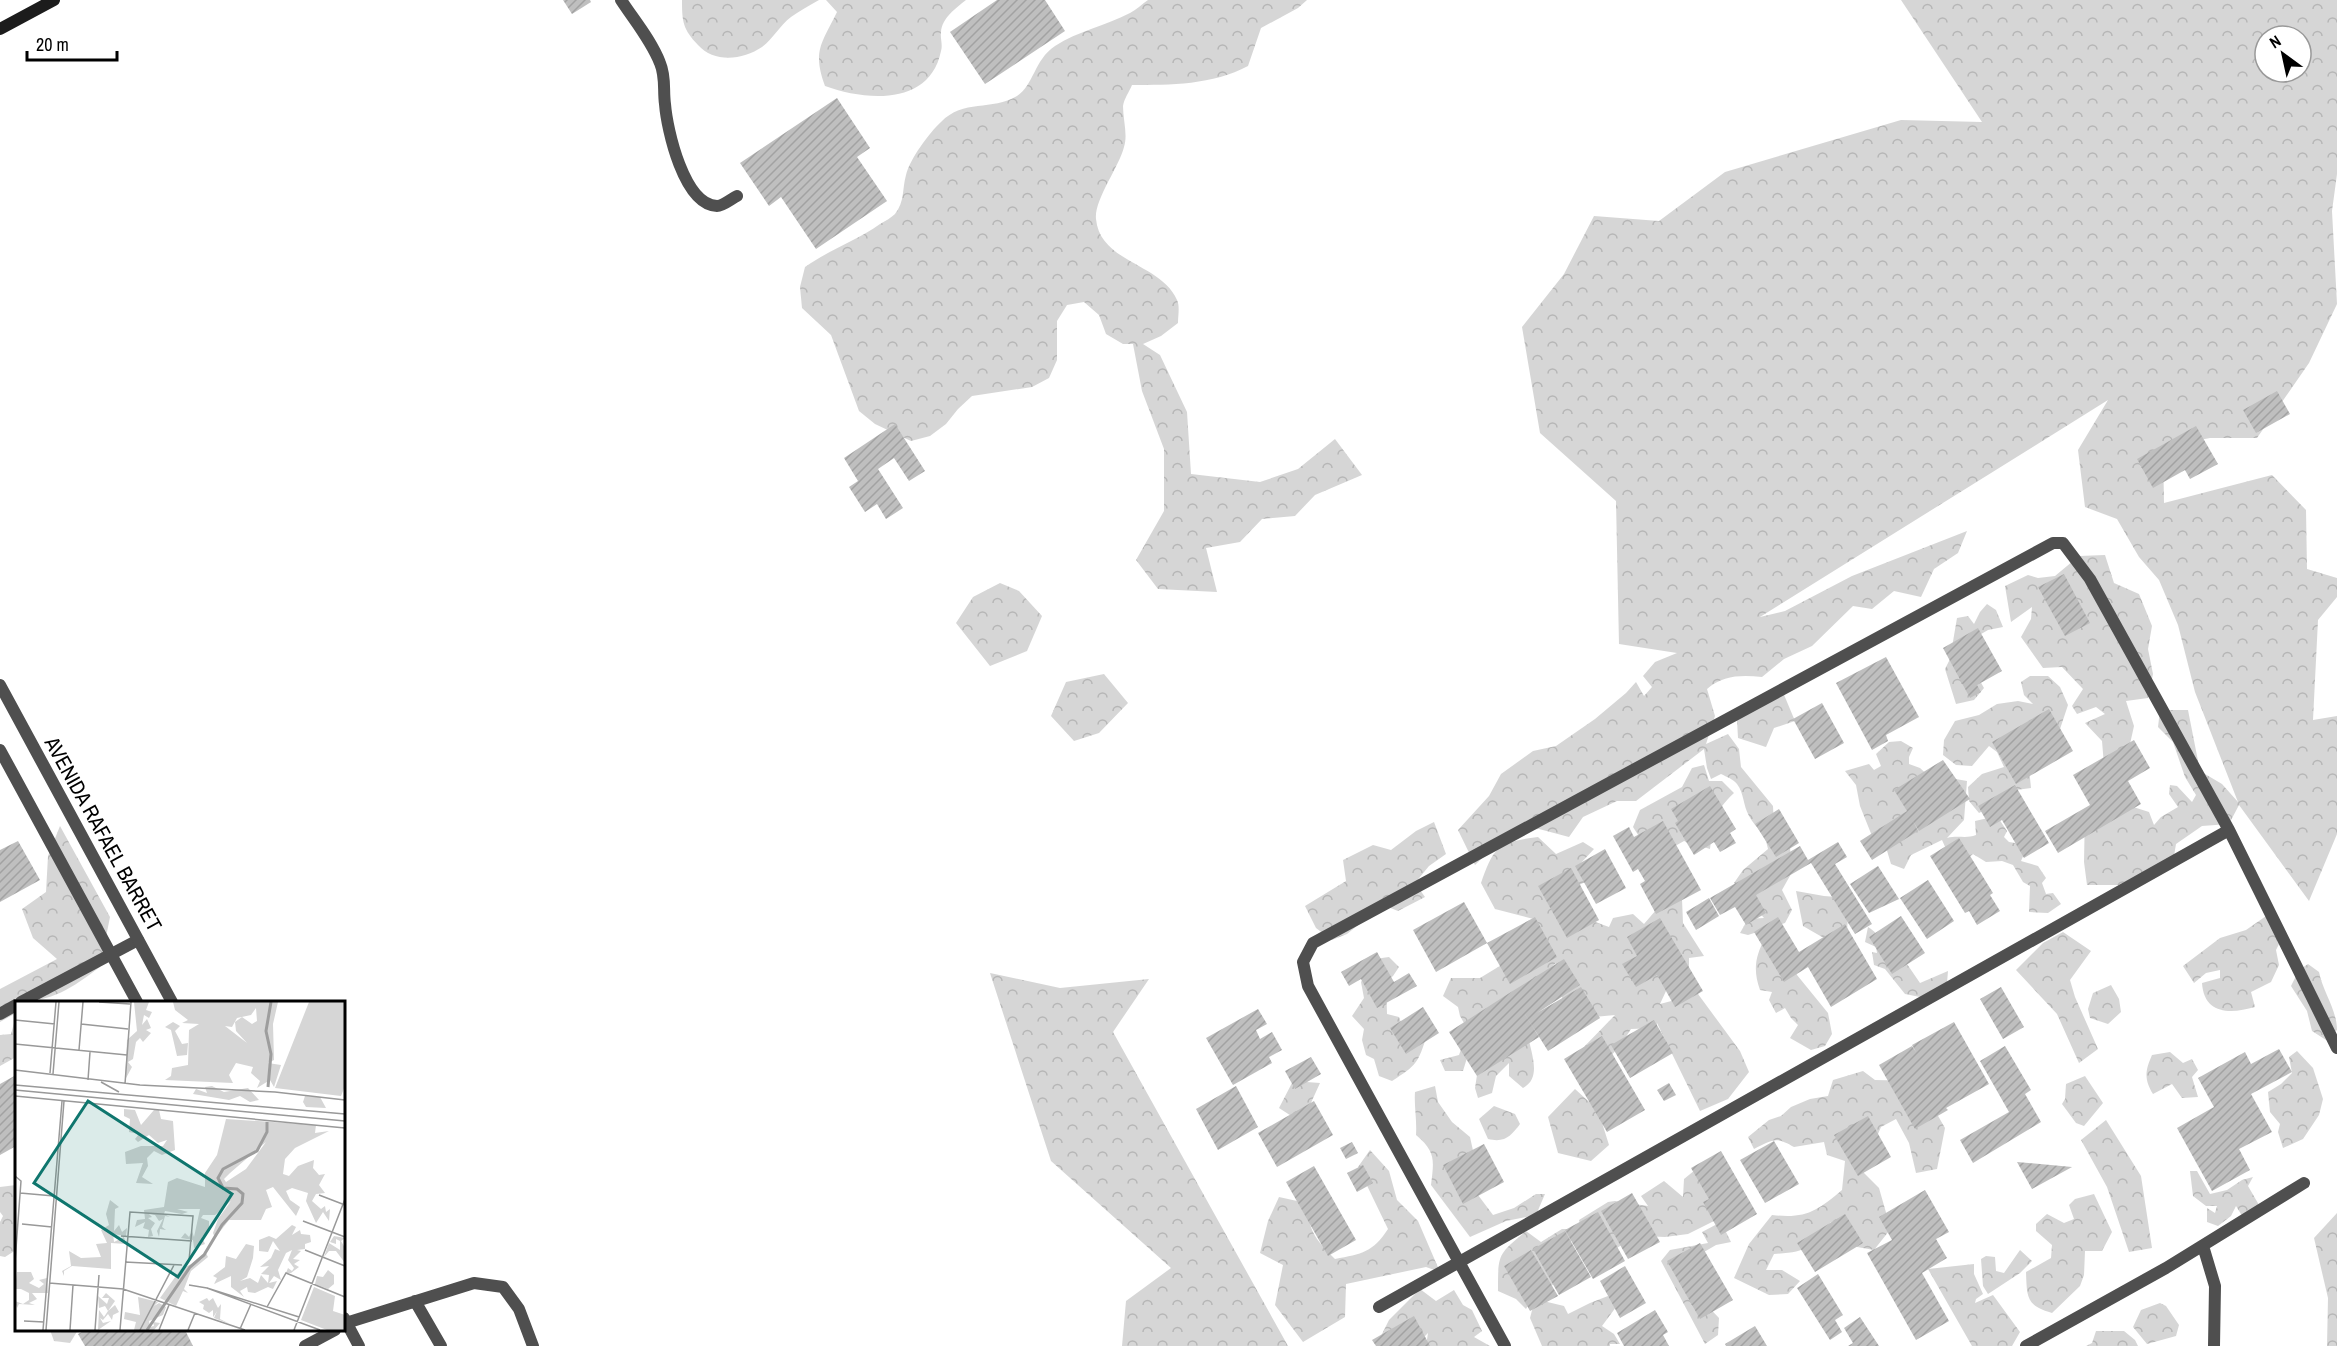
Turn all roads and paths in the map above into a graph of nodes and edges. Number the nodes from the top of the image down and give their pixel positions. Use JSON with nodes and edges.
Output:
{"nodes":[{"id":1,"x":54,"y":0,"type":"edge"},
{"id":2,"x":621,"y":0,"type":"edge"},
{"id":3,"x":0,"y":28,"type":"edge"},
{"id":4,"x":737,"y":196,"type":"dead end"},
{"id":5,"x":0,"y":685,"type":"edge"},
{"id":6,"x":0,"y":750,"type":"edge"},
{"id":7,"x":2229,"y":830,"type":"junction"},
{"id":8,"x":138,"y":940,"type":"junction"},
{"id":9,"x":111,"y":954,"type":"junction"},
{"id":10,"x":23,"y":1001,"type":"edge"},
{"id":11,"x":136,"y":1001,"type":"edge"},
{"id":12,"x":171,"y":1001,"type":"edge"},
{"id":13,"x":15,"y":1006,"type":"edge"},
{"id":14,"x":0,"y":1014,"type":"edge"},
{"id":15,"x":2337,"y":1048,"type":"edge"},
{"id":16,"x":2304,"y":1183,"type":"dead end"},
{"id":17,"x":2203,"y":1246,"type":"junction"},
{"id":18,"x":1458,"y":1262,"type":"junction"},
{"id":19,"x":415,"y":1301,"type":"junction"},
{"id":20,"x":1379,"y":1307,"type":"dead end"},
{"id":21,"x":345,"y":1323,"type":"edge"},
{"id":22,"x":345,"y":1328,"type":"edge"},
{"id":23,"x":318,"y":1338,"type":"edge"},
{"id":24,"x":305,"y":1346,"type":"edge"},
{"id":25,"x":359,"y":1346,"type":"edge"},
{"id":26,"x":441,"y":1346,"type":"edge"},
{"id":27,"x":533,"y":1346,"type":"edge"},
{"id":28,"x":1505,"y":1346,"type":"edge"},
{"id":29,"x":2026,"y":1346,"type":"edge"},
{"id":30,"x":2214,"y":1346,"type":"edge"}],
"edges":[{"from":1,"to":3,"type":"street"},
{"from":2,"to":4,"type":"street"},
{"from":5,"to":8,"type":"street","name":"AVENIDA RAFAEL BARRET"},
{"from":6,"to":9,"type":"street"},
{"from":7,"to":15,"type":"street"},
{"from":7,"to":18,"type":"street"},
{"from":7,"to":18,"type":"street"},
{"from":8,"to":9,"type":"street"},
{"from":8,"to":12,"type":"street","name":"AVENIDA RAFAEL BARRET"},
{"from":9,"to":10,"type":"street"},
{"from":9,"to":11,"type":"street"},
{"from":13,"to":14,"type":"street"},
{"from":16,"to":17,"type":"street"},
{"from":17,"to":29,"type":"street"},
{"from":17,"to":30,"type":"street"},
{"from":18,"to":20,"type":"street"},
{"from":18,"to":28,"type":"street"},
{"from":19,"to":21,"type":"street"},
{"from":19,"to":26,"type":"street"},
{"from":19,"to":27,"type":"street"},
{"from":22,"to":25,"type":"street"},
{"from":23,"to":24,"type":"street"}]}
